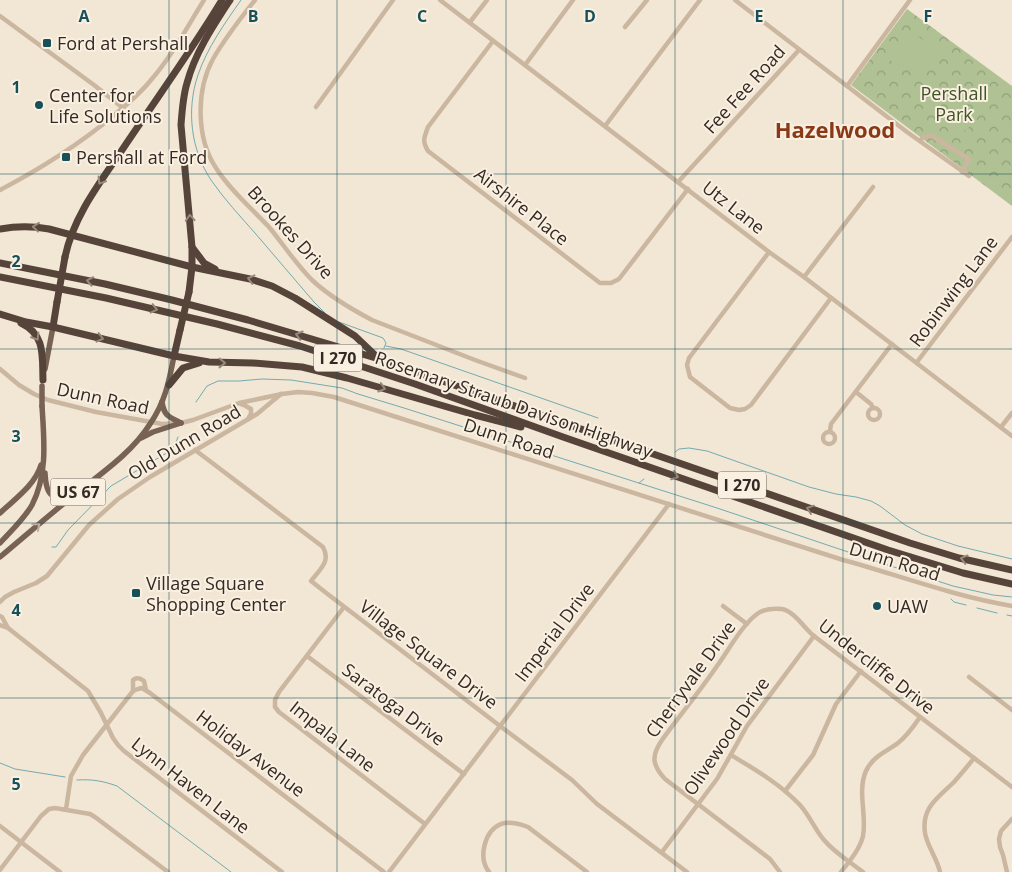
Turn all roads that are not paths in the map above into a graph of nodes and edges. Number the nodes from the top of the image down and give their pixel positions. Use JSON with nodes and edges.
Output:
{"nodes":[{"id":1,"x":204,"y":0,"type":"edge"},
{"id":2,"x":222,"y":0,"type":"edge"},
{"id":3,"x":230,"y":0,"type":"edge"},
{"id":4,"x":255,"y":0,"type":"edge"},
{"id":5,"x":393,"y":0,"type":"edge"},
{"id":6,"x":440,"y":0,"type":"edge"},
{"id":7,"x":487,"y":0,"type":"edge"},
{"id":8,"x":573,"y":0,"type":"edge"},
{"id":9,"x":647,"y":0,"type":"edge"},
{"id":10,"x":700,"y":0,"type":"edge"},
{"id":11,"x":735,"y":0,"type":"edge"},
{"id":12,"x":909,"y":0,"type":"edge"},
{"id":13,"x":0,"y":16,"type":"edge"},
{"id":14,"x":470,"y":22,"type":"junction"},
{"id":15,"x":625,"y":27,"type":"dead end"},
{"id":16,"x":493,"y":41,"type":"junction"},
{"id":17,"x":799,"y":50,"type":"junction"},
{"id":18,"x":525,"y":64,"type":"junction"},
{"id":19,"x":847,"y":86,"type":"junction"},
{"id":20,"x":123,"y":108,"type":"junction"},
{"id":21,"x":316,"y":108,"type":"dead end"},
{"id":22,"x":605,"y":126,"type":"junction"},
{"id":23,"x":920,"y":141,"type":"junction"},
{"id":24,"x":962,"y":172,"type":"junction"},
{"id":25,"x":969,"y":176,"type":"dead end"},
{"id":26,"x":678,"y":182,"type":"junction"},
{"id":27,"x":873,"y":187,"type":"dead end"},
{"id":28,"x":688,"y":189,"type":"junction"},
{"id":29,"x":0,"y":190,"type":"edge"},
{"id":30,"x":0,"y":229,"type":"edge"},
{"id":31,"x":71,"y":234,"type":"junction"},
{"id":32,"x":1012,"y":237,"type":"edge"},
{"id":33,"x":192,"y":247,"type":"junction"},
{"id":34,"x":769,"y":252,"type":"junction"},
{"id":35,"x":0,"y":263,"type":"edge"},
{"id":36,"x":192,"y":267,"type":"junction"},
{"id":37,"x":229,"y":274,"type":"junction"},
{"id":38,"x":0,"y":277,"type":"edge"},
{"id":39,"x":804,"y":277,"type":"junction"},
{"id":40,"x":831,"y":298,"type":"junction"},
{"id":41,"x":0,"y":315,"type":"edge"},
{"id":42,"x":53,"y":327,"type":"junction"},
{"id":43,"x":892,"y":344,"type":"junction"},
{"id":44,"x":174,"y":356,"type":"junction"},
{"id":45,"x":379,"y":359,"type":"junction"},
{"id":46,"x":193,"y":360,"type":"junction"},
{"id":47,"x":206,"y":362,"type":"junction"},
{"id":48,"x":917,"y":362,"type":"junction"},
{"id":49,"x":0,"y":369,"type":"edge"},
{"id":50,"x":525,"y":378,"type":"dead end"},
{"id":51,"x":43,"y":383,"type":"junction"},
{"id":52,"x":169,"y":385,"type":"junction"},
{"id":53,"x":856,"y":392,"type":"junction"},
{"id":54,"x":282,"y":394,"type":"junction"},
{"id":55,"x":261,"y":398,"type":"junction"},
{"id":56,"x":162,"y":401,"type":"junction"},
{"id":57,"x":240,"y":403,"type":"junction"},
{"id":58,"x":873,"y":408,"type":"dead end"},
{"id":59,"x":1012,"y":412,"type":"edge"},
{"id":60,"x":257,"y":414,"type":"junction"},
{"id":61,"x":248,"y":419,"type":"junction"},
{"id":62,"x":151,"y":423,"type":"junction"},
{"id":63,"x":181,"y":423,"type":"junction"},
{"id":64,"x":1001,"y":427,"type":"junction"},
{"id":65,"x":830,"y":431,"type":"dead end"},
{"id":66,"x":1012,"y":436,"type":"edge"},
{"id":67,"x":563,"y":437,"type":"junction"},
{"id":68,"x":139,"y":440,"type":"junction"},
{"id":69,"x":195,"y":450,"type":"junction"},
{"id":70,"x":44,"y":456,"type":"junction"},
{"id":71,"x":79,"y":491,"type":"junction"},
{"id":72,"x":669,"y":504,"type":"junction"},
{"id":73,"x":0,"y":513,"type":"edge"},
{"id":74,"x":0,"y":543,"type":"edge"},
{"id":75,"x":0,"y":557,"type":"edge"},
{"id":76,"x":1012,"y":570,"type":"edge"},
{"id":77,"x":1012,"y":584,"type":"edge"},
{"id":78,"x":0,"y":602,"type":"edge"},
{"id":79,"x":723,"y":606,"type":"dead end"},
{"id":80,"x":1012,"y":606,"type":"edge"},
{"id":81,"x":344,"y":607,"type":"junction"},
{"id":82,"x":0,"y":616,"type":"edge"},
{"id":83,"x":747,"y":624,"type":"junction"},
{"id":84,"x":0,"y":626,"type":"edge"},
{"id":85,"x":8,"y":628,"type":"junction"},
{"id":86,"x":814,"y":636,"type":"junction"},
{"id":87,"x":307,"y":656,"type":"junction"},
{"id":88,"x":861,"y":671,"type":"junction"},
{"id":89,"x":968,"y":677,"type":"dead end"},
{"id":90,"x":146,"y":690,"type":"junction"},
{"id":91,"x":133,"y":692,"type":"junction"},
{"id":92,"x":1012,"y":710,"type":"edge"},
{"id":93,"x":920,"y":717,"type":"junction"},
{"id":94,"x":107,"y":726,"type":"junction"},
{"id":95,"x":500,"y":726,"type":"junction"},
{"id":96,"x":731,"y":755,"type":"junction"},
{"id":97,"x":974,"y":758,"type":"junction"},
{"id":98,"x":464,"y":774,"type":"junction"},
{"id":99,"x":1012,"y":787,"type":"edge"},
{"id":100,"x":785,"y":791,"type":"junction"},
{"id":101,"x":697,"y":804,"type":"junction"},
{"id":102,"x":66,"y":809,"type":"junction"},
{"id":103,"x":1012,"y":819,"type":"edge"},
{"id":104,"x":425,"y":824,"type":"junction"},
{"id":105,"x":0,"y":826,"type":"edge"},
{"id":106,"x":21,"y":841,"type":"junction"},
{"id":107,"x":662,"y":852,"type":"junction"},
{"id":108,"x":849,"y":861,"type":"junction"},
{"id":109,"x":0,"y":870,"type":"edge"},
{"id":110,"x":60,"y":872,"type":"edge"},
{"id":111,"x":168,"y":872,"type":"edge"},
{"id":112,"x":282,"y":872,"type":"edge"},
{"id":113,"x":384,"y":872,"type":"edge"},
{"id":114,"x":389,"y":872,"type":"edge"},
{"id":115,"x":489,"y":872,"type":"edge"},
{"id":116,"x":587,"y":872,"type":"edge"},
{"id":117,"x":687,"y":872,"type":"edge"},
{"id":118,"x":780,"y":872,"type":"edge"},
{"id":119,"x":841,"y":872,"type":"edge"},
{"id":120,"x":863,"y":872,"type":"edge"},
{"id":121,"x":940,"y":872,"type":"edge"},
{"id":122,"x":1007,"y":872,"type":"edge"}],
"edges":[{"from":1,"to":20,"type":"street"},
{"from":2,"to":31,"type":"highway","number":"US 67","one_way":true},
{"from":33,"to":3,"type":"highway","number":"US 67","one_way":true},
{"from":4,"to":50,"type":"street","name":"Brookes Drive"},
{"from":5,"to":21,"type":"street"},
{"from":6,"to":14,"type":"street","name":"Utz Lane"},
{"from":7,"to":14,"type":"street"},
{"from":8,"to":18,"type":"street"},
{"from":9,"to":15,"type":"street"},
{"from":10,"to":22,"type":"street"},
{"from":11,"to":17,"type":"street"},
{"from":12,"to":19,"type":"street"},
{"from":13,"to":20,"type":"street"},
{"from":14,"to":16,"type":"street","name":"Utz Lane"},
{"from":16,"to":18,"type":"street","name":"Utz Lane"},
{"from":16,"to":28,"type":"street","name":"Airshire Place"},
{"from":17,"to":19,"type":"street","name":"Fee Fee Road"},
{"from":17,"to":26,"type":"street","name":"Fee Fee Road"},
{"from":18,"to":22,"type":"street","name":"Utz Lane"},
{"from":19,"to":23,"type":"street","name":"Fee Fee Road"},
{"from":20,"to":29,"type":"street"},
{"from":22,"to":26,"type":"street","name":"Utz Lane"},
{"from":23,"to":24,"type":"street","name":"Fee Fee Road"},
{"from":23,"to":24,"type":"street"},
{"from":24,"to":25,"type":"street","name":"Fee Fee Road"},
{"from":26,"to":28,"type":"street","name":"Utz Lane"},
{"from":27,"to":39,"type":"street"},
{"from":28,"to":34,"type":"street","name":"Utz Lane"},
{"from":31,"to":30,"type":"highway","one_way":true},
{"from":31,"to":36,"type":"highway"},
{"from":31,"to":42,"type":"highway","number":"US 67","bridge":true},
{"from":32,"to":48,"type":"street","name":"Robinwing Lane"},
{"from":33,"to":36,"type":"highway","number":"US 67"},
{"from":33,"to":37,"type":"highway"},
{"from":34,"to":39,"type":"street","name":"Utz Lane"},
{"from":34,"to":40,"type":"street"},
{"from":45,"to":35,"type":"highway","name":"Rosemary Straub Davison Highway","number":"I 270","one_way":true},
{"from":36,"to":37,"type":"highway"},
{"from":36,"to":44,"type":"highway","number":"US 67","bridge":true},
{"from":45,"to":37,"type":"highway","one_way":true},
{"from":38,"to":67,"type":"highway","name":"Rosemary Straub Davison Highway","number":"I 270","one_way":true},
{"from":39,"to":40,"type":"street","name":"Utz Lane"},
{"from":40,"to":43,"type":"street","name":"Utz Lane"},
{"from":41,"to":42,"type":"highway"},
{"from":41,"to":51,"type":"highway","one_way":true},
{"from":42,"to":44,"type":"highway","one_way":true},
{"from":42,"to":51,"type":"main road","number":"US 67"},
{"from":43,"to":48,"type":"street","name":"Utz Lane"},
{"from":43,"to":53,"type":"street"},
{"from":44,"to":46,"type":"highway"},
{"from":44,"to":52,"type":"main road","number":"US 67"},
{"from":76,"to":45,"type":"highway","name":"Rosemary Straub Davison Highway","number":"I 270","one_way":true},
{"from":46,"to":47,"type":"highway"},
{"from":46,"to":52,"type":"highway"},
{"from":47,"to":52,"type":"highway"},
{"from":47,"to":67,"type":"highway","one_way":true},
{"from":48,"to":64,"type":"street","name":"Utz Lane"},
{"from":49,"to":62,"type":"street","name":"Dunn Road"},
{"from":51,"to":70,"type":"main road","number":"US 67","bridge":true},
{"from":52,"to":56,"type":"main road","number":"US 67"},
{"from":53,"to":58,"type":"street"},
{"from":53,"to":65,"type":"street"},
{"from":54,"to":55,"type":"street","name":"Dunn Road"},
{"from":54,"to":60,"type":"street"},
{"from":54,"to":72,"type":"street","name":"Dunn Road"},
{"from":55,"to":57,"type":"street","name":"Dunn Road"},
{"from":55,"to":60,"type":"street","name":"Old Dunn Road"},
{"from":56,"to":62,"type":"main road","number":"US 67"},
{"from":56,"to":63,"type":"main road"},
{"from":57,"to":61,"type":"street"},
{"from":57,"to":63,"type":"street","name":"Dunn Road"},
{"from":59,"to":64,"type":"street"},
{"from":60,"to":61,"type":"street","name":"Old Dunn Road"},
{"from":61,"to":69,"type":"street","name":"Old Dunn Road"},
{"from":62,"to":63,"type":"street","name":"Dunn Road"},
{"from":62,"to":68,"type":"main road","number":"US 67"},
{"from":63,"to":68,"type":"main road"},
{"from":64,"to":66,"type":"street","name":"Utz Lane"},
{"from":67,"to":77,"type":"highway","name":"Rosemary Straub Davison Highway","number":"I 270","one_way":true},
{"from":68,"to":71,"type":"main road","number":"US 67"},
{"from":69,"to":78,"type":"street","name":"Old Dunn Road"},
{"from":69,"to":81,"type":"street","name":"Village Square Drive"},
{"from":70,"to":71,"type":"main road"},
{"from":70,"to":73,"type":"main road"},
{"from":70,"to":74,"type":"main road","number":"US 67"},
{"from":75,"to":71,"type":"main road","number":"US 67","one_way":true},
{"from":72,"to":80,"type":"street","name":"Dunn Road"},
{"from":72,"to":95,"type":"street","name":"Imperial Drive"},
{"from":79,"to":83,"type":"street"},
{"from":81,"to":87,"type":"street","name":"Impala Lane"},
{"from":81,"to":95,"type":"street","name":"Village Square Drive"},
{"from":82,"to":85,"type":"street","name":"Lynn Haven Lane"},
{"from":83,"to":86,"type":"street","name":"Undercliffe Drive"},
{"from":83,"to":101,"type":"street","name":"Cherryvale Drive"},
{"from":84,"to":85,"type":"street","name":"Lynn Haven Lane"},
{"from":85,"to":94,"type":"street","name":"Lynn Haven Lane"},
{"from":86,"to":88,"type":"street","name":"Undercliffe Drive"},
{"from":86,"to":96,"type":"street","name":"Olivewood Drive"},
{"from":87,"to":98,"type":"street","name":"Saratoga Drive"},
{"from":87,"to":104,"type":"street","name":"Impala Lane"},
{"from":88,"to":93,"type":"street","name":"Undercliffe Drive"},
{"from":88,"to":100,"type":"street"},
{"from":89,"to":92,"type":"street"},
{"from":90,"to":91,"type":"street"},
{"from":90,"to":91,"type":"street","name":"Holiday Avenue"},
{"from":90,"to":113,"type":"street","name":"Holiday Avenue"},
{"from":91,"to":94,"type":"street"},
{"from":93,"to":97,"type":"street","name":"Undercliffe Drive"},
{"from":93,"to":108,"type":"street"},
{"from":94,"to":102,"type":"street"},
{"from":94,"to":112,"type":"street","name":"Lynn Haven Lane"},
{"from":95,"to":98,"type":"street","name":"Imperial Drive"},
{"from":95,"to":107,"type":"street","name":"Village Square Drive"},
{"from":96,"to":100,"type":"street"},
{"from":96,"to":101,"type":"street","name":"Olivewood Drive"},
{"from":97,"to":99,"type":"street","name":"Undercliffe Drive"},
{"from":97,"to":121,"type":"street"},
{"from":98,"to":104,"type":"street","name":"Imperial Drive"},
{"from":100,"to":108,"type":"street"},
{"from":101,"to":107,"type":"street","name":"Olivewood Drive"},
{"from":101,"to":118,"type":"street","name":"Cherryvale Drive"},
{"from":102,"to":106,"type":"street"},
{"from":102,"to":111,"type":"street"},
{"from":103,"to":122,"type":"street"},
{"from":104,"to":114,"type":"street","name":"Imperial Drive"},
{"from":105,"to":106,"type":"street"},
{"from":106,"to":109,"type":"street"},
{"from":106,"to":110,"type":"street"},
{"from":107,"to":117,"type":"street","name":"Village Square Drive"},
{"from":108,"to":119,"type":"street"},
{"from":108,"to":120,"type":"street"},
{"from":115,"to":116,"type":"street"}]}
